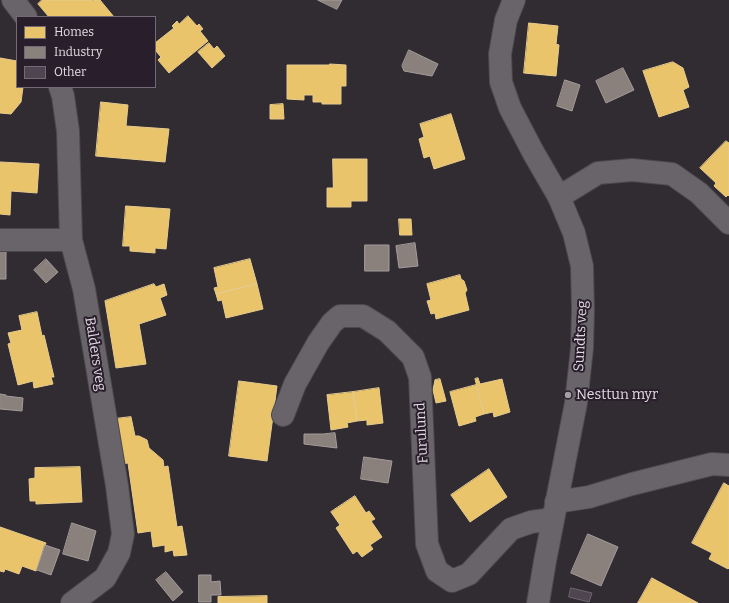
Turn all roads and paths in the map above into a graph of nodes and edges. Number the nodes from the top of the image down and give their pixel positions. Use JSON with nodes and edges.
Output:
{"nodes":[{"id":1,"x":13,"y":0,"type":"edge"},
{"id":2,"x":514,"y":0,"type":"edge"},
{"id":3,"x":25,"y":16,"type":"edge"},
{"id":4,"x":60,"y":88,"type":"edge"},
{"id":5,"x":559,"y":197,"type":"junction"},
{"id":6,"x":729,"y":223,"type":"edge"},
{"id":7,"x":0,"y":240,"type":"edge"},
{"id":8,"x":71,"y":240,"type":"junction"},
{"id":9,"x":283,"y":415,"type":"dead end"},
{"id":10,"x":729,"y":465,"type":"edge"},
{"id":11,"x":554,"y":511,"type":"junction"},
{"id":12,"x":72,"y":603,"type":"edge"},
{"id":13,"x":538,"y":603,"type":"edge"}],
"edges":[{"from":1,"to":3,"type":"street"},
{"from":2,"to":5,"type":"street","name":"Sundts veg"},
{"from":4,"to":8,"type":"street","name":"Balders veg"},
{"from":5,"to":6,"type":"street"},
{"from":5,"to":11,"type":"street","name":"Sundts veg"},
{"from":7,"to":8,"type":"street"},
{"from":8,"to":12,"type":"street","name":"Balders veg"},
{"from":9,"to":11,"type":"street","name":"Furulund"},
{"from":10,"to":11,"type":"street"},
{"from":11,"to":13,"type":"street","name":"Sundts veg"}]}
